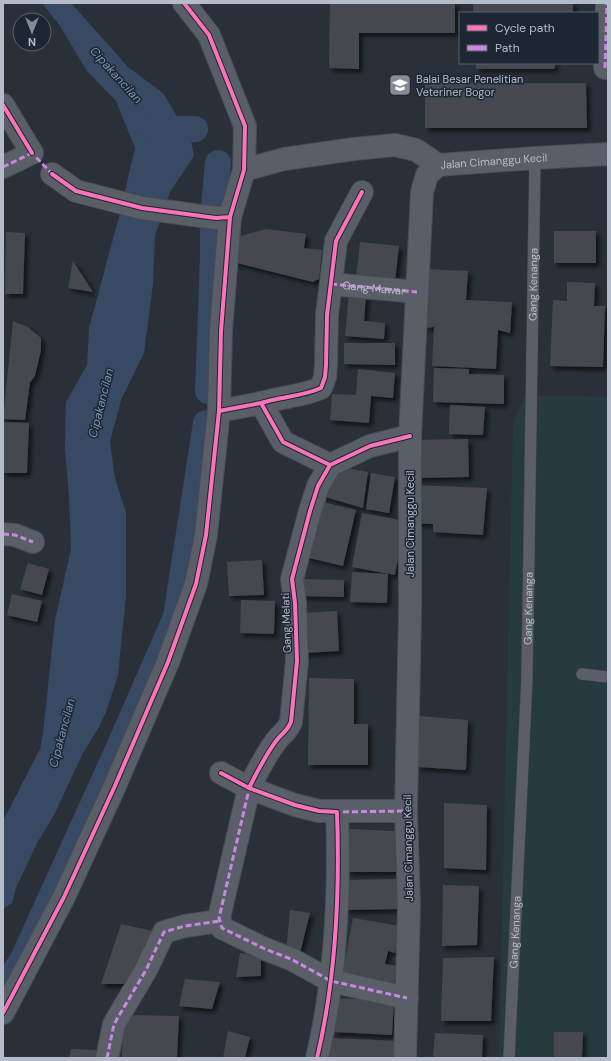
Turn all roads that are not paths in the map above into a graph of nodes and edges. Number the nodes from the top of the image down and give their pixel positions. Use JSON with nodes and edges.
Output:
{"nodes":[{"id":1,"x":184,"y":3,"type":"edge"},
{"id":2,"x":607,"y":3,"type":"edge"},
{"id":3,"x":605,"y":68,"type":"dead end"},
{"id":4,"x":3,"y":105,"type":"edge"},
{"id":5,"x":608,"y":154,"type":"edge"},
{"id":6,"x":535,"y":158,"type":"junction"},
{"id":7,"x":438,"y":165,"type":"junction"},
{"id":8,"x":3,"y":167,"type":"edge"},
{"id":9,"x":244,"y":170,"type":"junction"},
{"id":10,"x":52,"y":174,"type":"dead end"},
{"id":11,"x":362,"y":192,"type":"dead end"},
{"id":12,"x":223,"y":218,"type":"junction"},
{"id":13,"x":331,"y":284,"type":"junction"},
{"id":14,"x":417,"y":292,"type":"junction"},
{"id":15,"x":261,"y":402,"type":"junction"},
{"id":16,"x":219,"y":411,"type":"junction"},
{"id":17,"x":410,"y":436,"type":"junction"},
{"id":18,"x":330,"y":465,"type":"junction"},
{"id":19,"x":3,"y":534,"type":"edge"},
{"id":20,"x":33,"y":542,"type":"dead end"},
{"id":21,"x":582,"y":674,"type":"dead end"},
{"id":22,"x":608,"y":677,"type":"edge"},
{"id":23,"x":221,"y":773,"type":"dead end"},
{"id":24,"x":249,"y":788,"type":"junction"},
{"id":25,"x":337,"y":812,"type":"junction"},
{"id":26,"x":406,"y":812,"type":"junction"},
{"id":27,"x":220,"y":921,"type":"junction"},
{"id":28,"x":331,"y":981,"type":"junction"},
{"id":29,"x":407,"y":998,"type":"junction"},
{"id":30,"x":3,"y":1013,"type":"edge"},
{"id":31,"x":107,"y":1058,"type":"edge"},
{"id":32,"x":317,"y":1058,"type":"edge"},
{"id":33,"x":406,"y":1058,"type":"edge"},
{"id":34,"x":509,"y":1058,"type":"edge"}],
"edges":[{"from":1,"to":9,"type":"street"},
{"from":2,"to":3,"type":"street"},
{"from":4,"to":8,"type":"street"},
{"from":5,"to":6,"type":"street","name":"Jalan Cimanggu Kecil"},
{"from":6,"to":7,"type":"street","name":"Jalan Cimanggu Kecil"},
{"from":6,"to":34,"type":"lane","name":"Gang Kenanga"},
{"from":7,"to":9,"type":"street"},
{"from":7,"to":14,"type":"street","name":"Jalan Cimanggu Kecil"},
{"from":9,"to":12,"type":"street"},
{"from":10,"to":12,"type":"street"},
{"from":11,"to":13,"type":"street"},
{"from":12,"to":16,"type":"street"},
{"from":13,"to":14,"type":"street","name":"Gang Mawar"},
{"from":13,"to":15,"type":"street"},
{"from":14,"to":17,"type":"street","name":"Jalan Cimanggu Kecil"},
{"from":15,"to":16,"type":"street"},
{"from":15,"to":18,"type":"street"},
{"from":16,"to":30,"type":"street"},
{"from":17,"to":18,"type":"street"},
{"from":17,"to":26,"type":"street","name":"Jalan Cimanggu Kecil"},
{"from":18,"to":24,"type":"street","name":"Gang Melati"},
{"from":19,"to":20,"type":"street"},
{"from":21,"to":22,"type":"lane"},
{"from":23,"to":24,"type":"street"},
{"from":24,"to":25,"type":"street"},
{"from":24,"to":27,"type":"street","name":"Gang Melati"},
{"from":25,"to":26,"type":"street"},
{"from":25,"to":28,"type":"street"},
{"from":26,"to":29,"type":"street","name":"Jalan Cimanggu Kecil"},
{"from":27,"to":28,"type":"street"},
{"from":27,"to":31,"type":"street"},
{"from":28,"to":29,"type":"street"},
{"from":28,"to":32,"type":"street"},
{"from":29,"to":33,"type":"street","name":"Jalan Cimanggu Kecil"}]}
